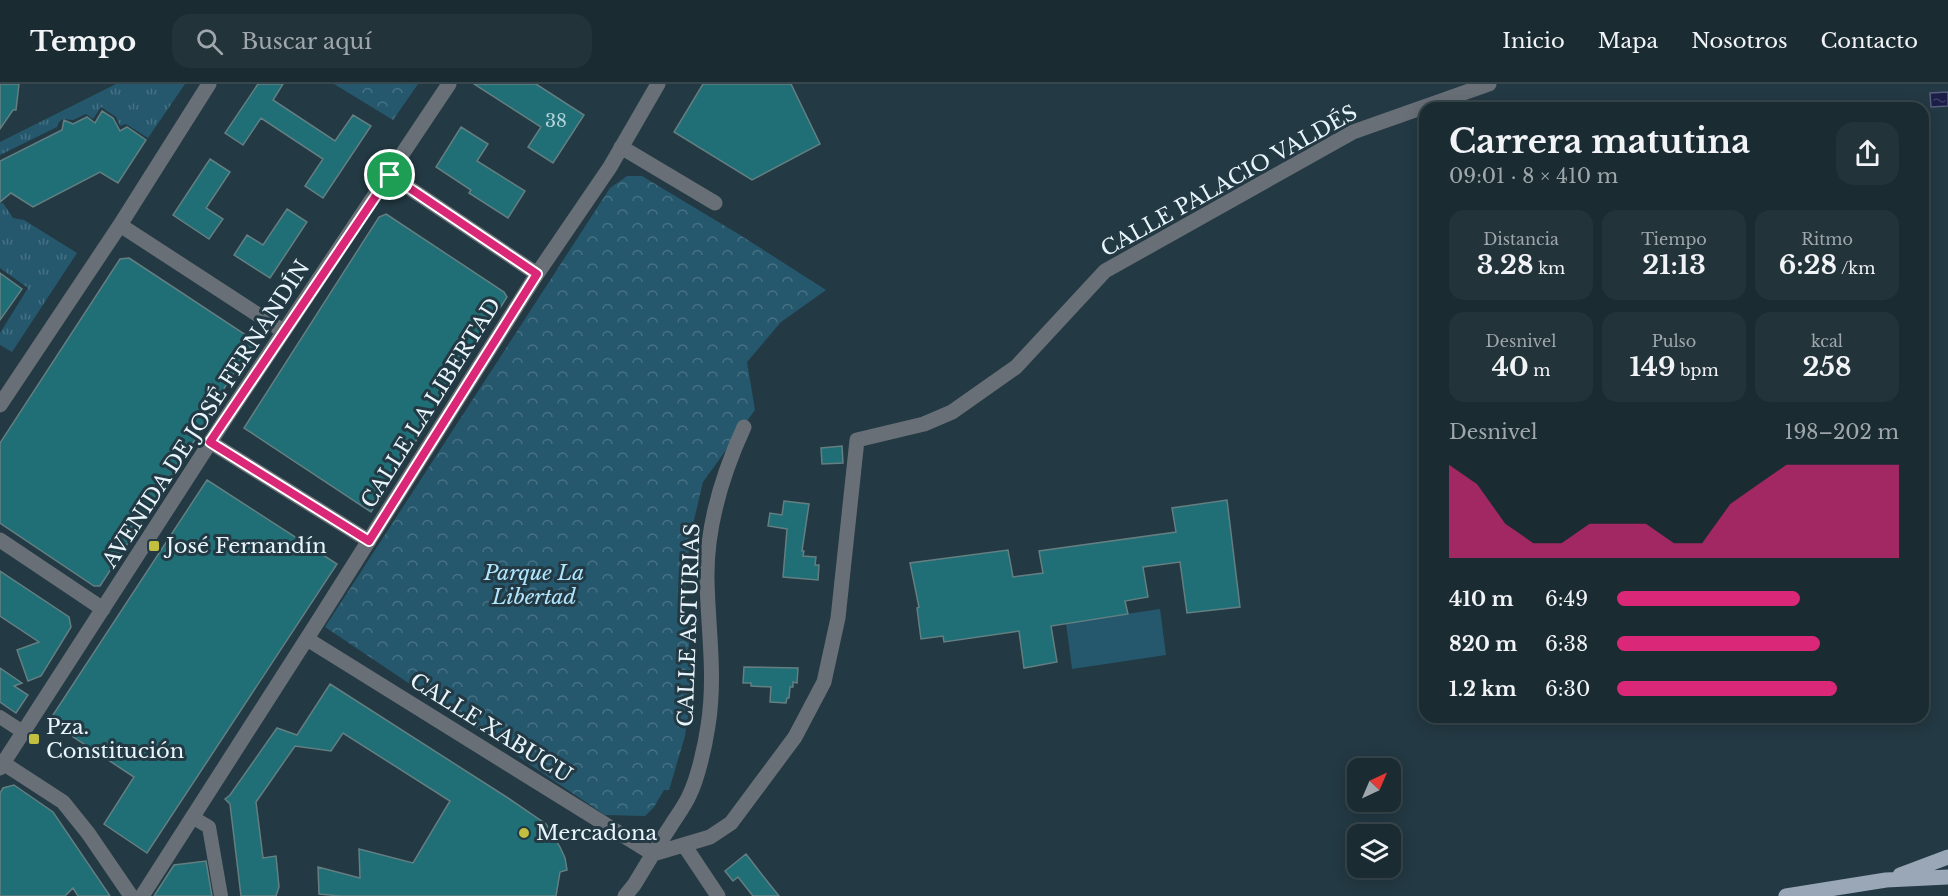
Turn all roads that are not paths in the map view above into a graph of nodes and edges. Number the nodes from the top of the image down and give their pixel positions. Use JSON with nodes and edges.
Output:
{"nodes":[{"id":1,"x":209,"y":84,"type":"edge"},
{"id":2,"x":449,"y":84,"type":"edge"},
{"id":3,"x":658,"y":84,"type":"edge"},
{"id":4,"x":1489,"y":84,"type":"edge"},
{"id":5,"x":1438,"y":102,"type":"edge"},
{"id":6,"x":1419,"y":109,"type":"edge"},
{"id":7,"x":621,"y":147,"type":"junction"},
{"id":8,"x":390,"y":175,"type":"junction"},
{"id":9,"x":715,"y":203,"type":"dead end"},
{"id":10,"x":120,"y":225,"type":"junction"},
{"id":11,"x":537,"y":274,"type":"junction"},
{"id":12,"x":283,"y":331,"type":"junction"},
{"id":13,"x":0,"y":405,"type":"edge"},
{"id":14,"x":744,"y":427,"type":"dead end"},
{"id":15,"x":210,"y":442,"type":"junction"},
{"id":16,"x":0,"y":540,"type":"edge"},
{"id":17,"x":369,"y":541,"type":"junction"},
{"id":18,"x":103,"y":609,"type":"junction"},
{"id":19,"x":307,"y":639,"type":"junction"},
{"id":20,"x":0,"y":717,"type":"edge"},
{"id":21,"x":23,"y":732,"type":"junction"},
{"id":22,"x":2,"y":766,"type":"edge"},
{"id":23,"x":192,"y":817,"type":"junction"},
{"id":24,"x":684,"y":845,"type":"junction"},
{"id":25,"x":653,"y":854,"type":"junction"},
{"id":26,"x":1948,"y":857,"type":"edge"},
{"id":27,"x":1948,"y":877,"type":"edge"},
{"id":28,"x":1886,"y":880,"type":"junction"},
{"id":29,"x":131,"y":896,"type":"edge"},
{"id":30,"x":142,"y":896,"type":"edge"},
{"id":31,"x":221,"y":896,"type":"edge"},
{"id":32,"x":625,"y":896,"type":"edge"},
{"id":33,"x":718,"y":896,"type":"edge"},
{"id":34,"x":1786,"y":896,"type":"edge"}],
"edges":[{"from":1,"to":10,"type":"street"},
{"from":2,"to":8,"type":"street","name":"AVENIDA DE JOSÉ FERNANDÍN"},
{"from":3,"to":7,"type":"street","name":"CALLE LA LIBERTAD"},
{"from":4,"to":5,"type":"street","name":"CALLE PALACIO VALDÉS"},
{"from":6,"to":24,"type":"street","name":"CALLE PALACIO VALDÉS"},
{"from":7,"to":9,"type":"street"},
{"from":7,"to":11,"type":"street","name":"CALLE LA LIBERTAD"},
{"from":8,"to":11,"type":"street"},
{"from":8,"to":12,"type":"street","name":"AVENIDA DE JOSÉ FERNANDÍN"},
{"from":10,"to":12,"type":"street"},
{"from":10,"to":13,"type":"street"},
{"from":11,"to":17,"type":"street","name":"CALLE LA LIBERTAD"},
{"from":12,"to":15,"type":"street","name":"AVENIDA DE JOSÉ FERNANDÍN"},
{"from":14,"to":25,"type":"street","name":"CALLE ASTURIAS"},
{"from":15,"to":17,"type":"street"},
{"from":15,"to":18,"type":"street","name":"AVENIDA DE JOSÉ FERNANDÍN"},
{"from":16,"to":18,"type":"street"},
{"from":17,"to":19,"type":"street","name":"CALLE LA LIBERTAD"},
{"from":18,"to":21,"type":"street","name":"AVENIDA DE JOSÉ FERNANDÍN"},
{"from":19,"to":23,"type":"street","name":"CALLE LA LIBERTAD"},
{"from":19,"to":25,"type":"street","name":"CALLE XABUCU"},
{"from":20,"to":21,"type":"street"},
{"from":21,"to":22,"type":"street","name":"AVENIDA DE JOSÉ FERNANDÍN"},
{"from":22,"to":29,"type":"street"},
{"from":23,"to":30,"type":"street","name":"CALLE LA LIBERTAD"},
{"from":23,"to":31,"type":"street"},
{"from":24,"to":25,"type":"street","name":"CALLE PALACIO VALDÉS"},
{"from":24,"to":33,"type":"street"},
{"from":25,"to":32,"type":"street","name":"CALLE ASTURIAS"},
{"from":26,"to":28,"type":"main road"},
{"from":27,"to":28,"type":"main road"},
{"from":28,"to":34,"type":"main road"}]}
